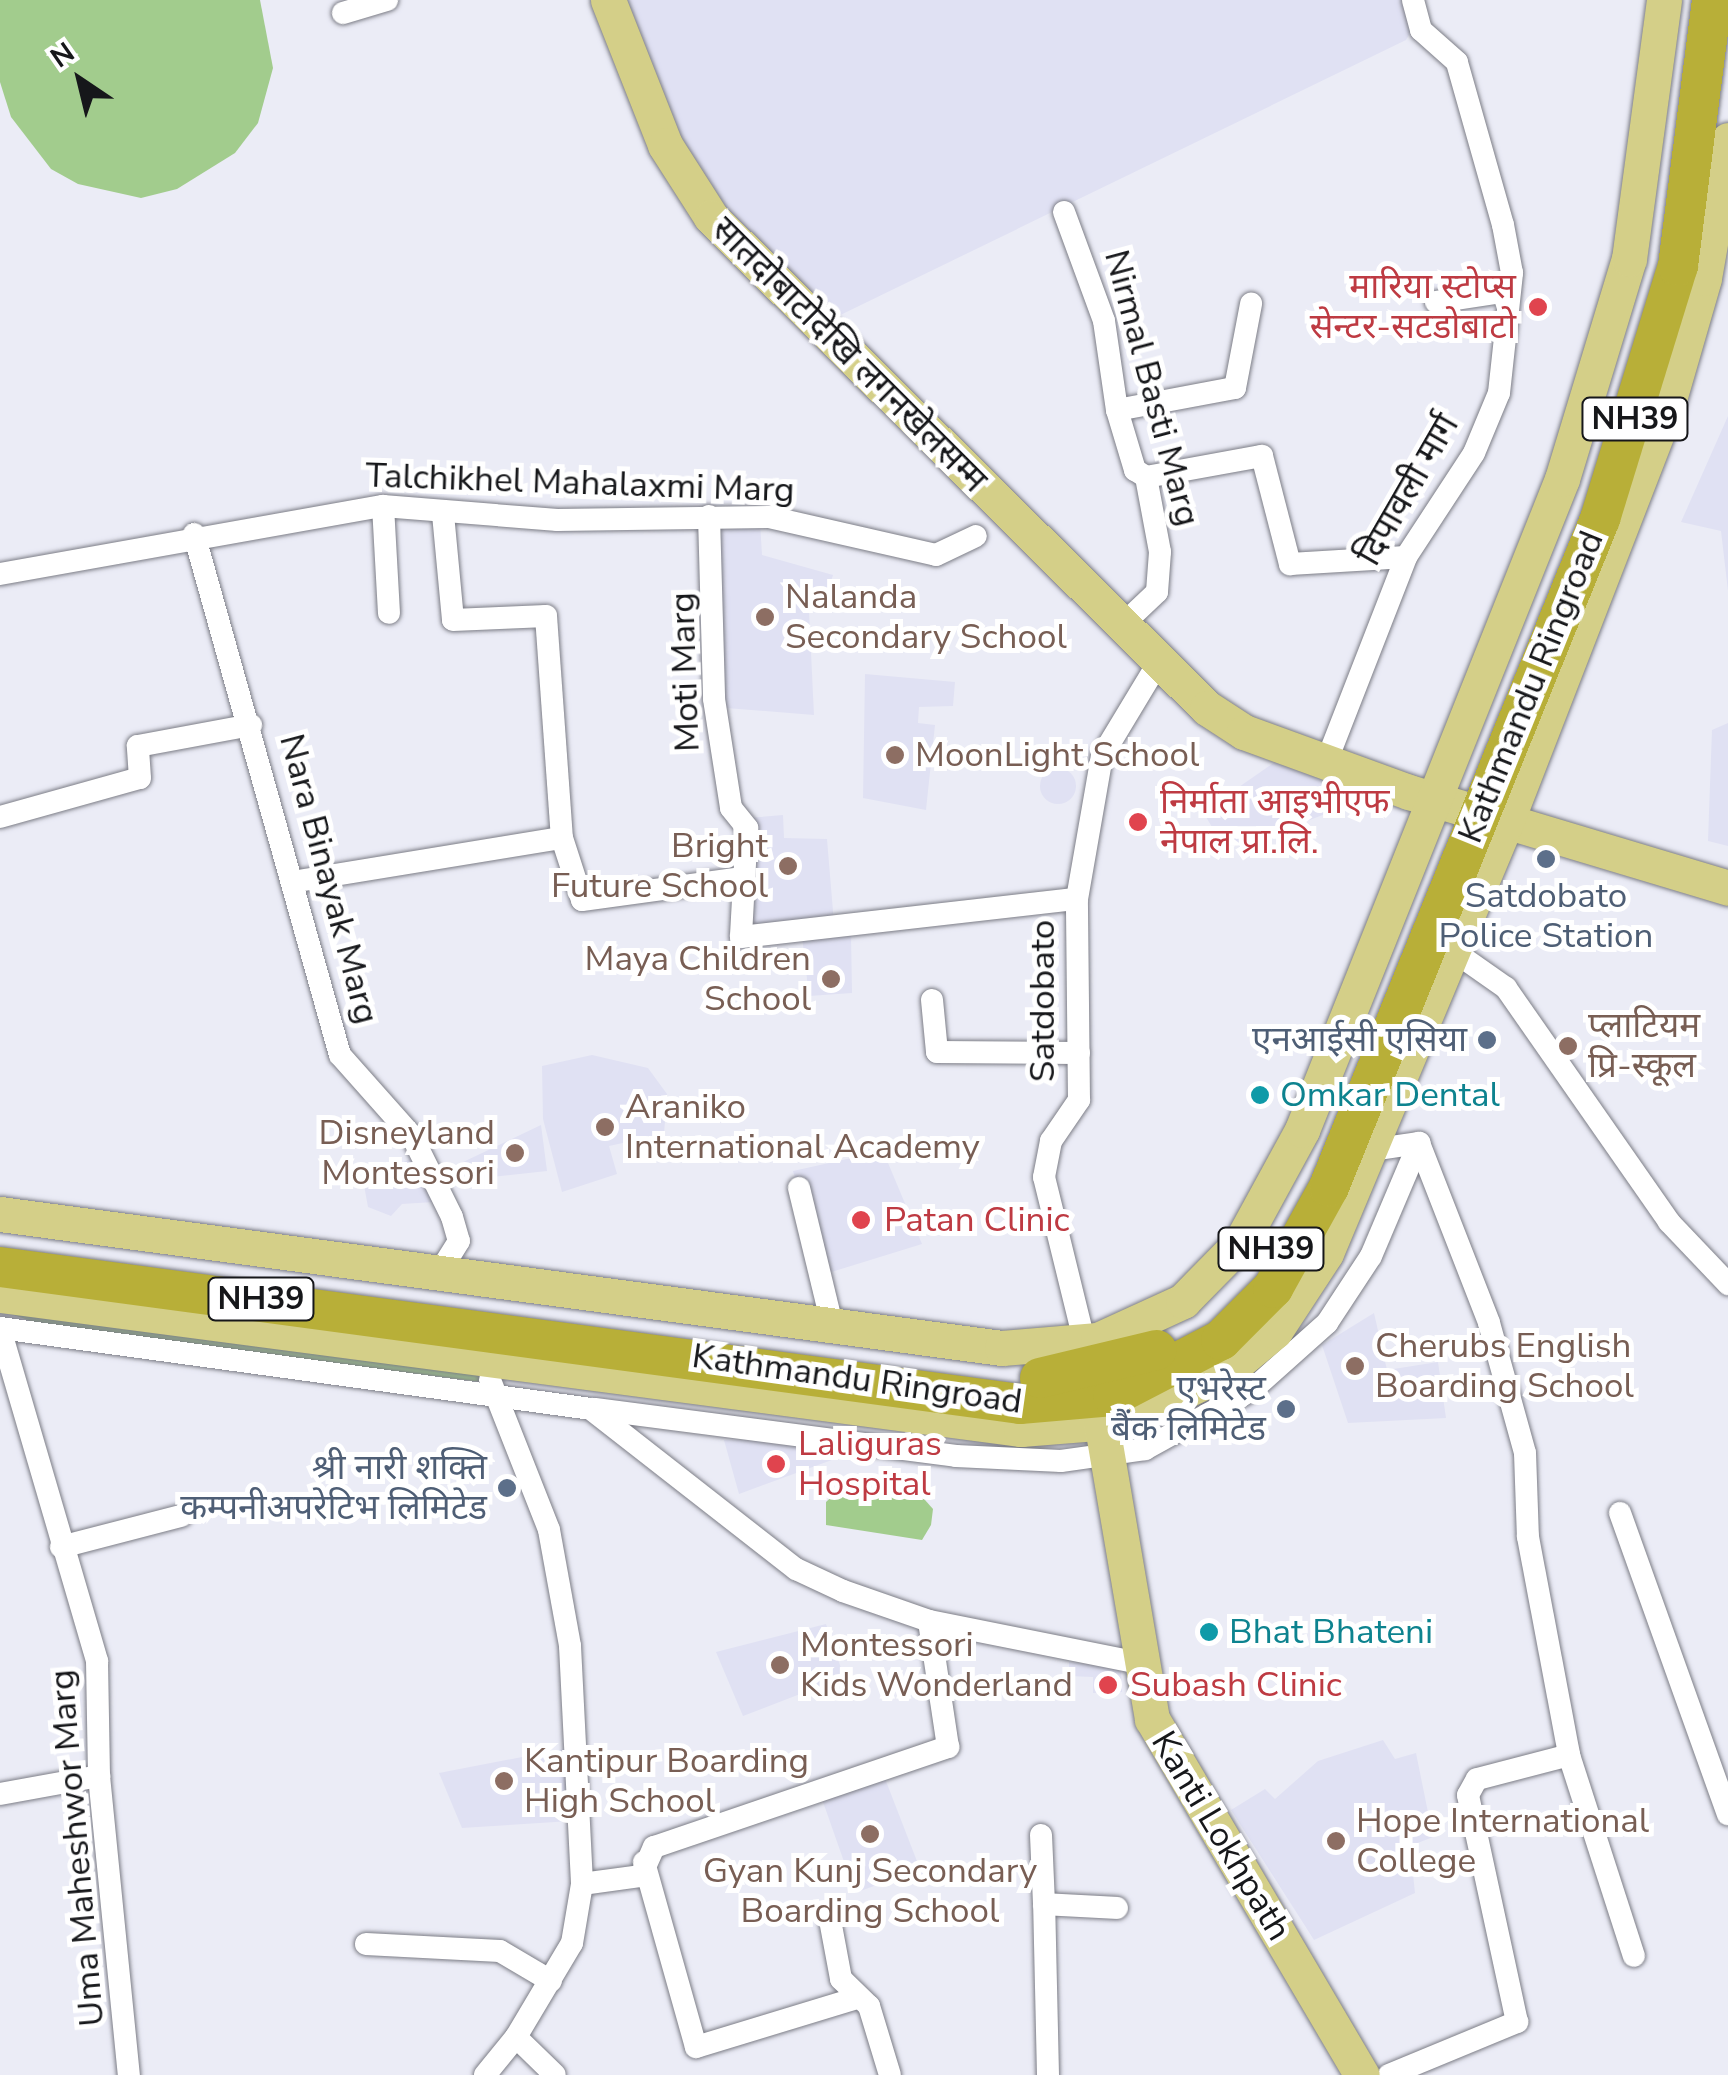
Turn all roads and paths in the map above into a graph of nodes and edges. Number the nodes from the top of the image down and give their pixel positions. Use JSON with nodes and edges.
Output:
{"nodes":[{"id":1,"x":387,"y":0,"type":"edge"},
{"id":2,"x":608,"y":0,"type":"edge"},
{"id":3,"x":1413,"y":0,"type":"edge"},
{"id":4,"x":1664,"y":0,"type":"edge"},
{"id":5,"x":1689,"y":0,"type":"edge"},
{"id":6,"x":1712,"y":0,"type":"edge"},
{"id":7,"x":342,"y":13,"type":"dead end"},
{"id":8,"x":1728,"y":143,"type":"edge"},
{"id":9,"x":1064,"y":212,"type":"dead end"},
{"id":10,"x":1508,"y":291,"type":"junction"},
{"id":11,"x":1436,"y":302,"type":"dead end"},
{"id":12,"x":1251,"y":304,"type":"dead end"},
{"id":13,"x":1117,"y":410,"type":"junction"},
{"id":14,"x":1146,"y":477,"type":"junction"},
{"id":15,"x":383,"y":506,"type":"junction"},
{"id":16,"x":443,"y":514,"type":"junction"},
{"id":17,"x":709,"y":516,"type":"junction"},
{"id":18,"x":194,"y":534,"type":"junction"},
{"id":19,"x":976,"y":536,"type":"dead end"},
{"id":20,"x":1406,"y":557,"type":"junction"},
{"id":21,"x":0,"y":574,"type":"edge"},
{"id":22,"x":389,"y":613,"type":"dead end"},
{"id":23,"x":1120,"y":628,"type":"junction"},
{"id":24,"x":1158,"y":663,"type":"junction"},
{"id":25,"x":251,"y":725,"type":"junction"},
{"id":26,"x":1326,"y":760,"type":"junction"},
{"id":27,"x":1470,"y":813,"type":"junction"},
{"id":28,"x":0,"y":817,"type":"edge"},
{"id":29,"x":562,"y":838,"type":"junction"},
{"id":30,"x":742,"y":878,"type":"junction"},
{"id":31,"x":298,"y":881,"type":"junction"},
{"id":32,"x":1728,"y":888,"type":"edge"},
{"id":33,"x":1077,"y":899,"type":"junction"},
{"id":34,"x":1452,"y":950,"type":"junction"},
{"id":35,"x":932,"y":1000,"type":"dead end"},
{"id":36,"x":1080,"y":1053,"type":"junction"},
{"id":37,"x":1419,"y":1142,"type":"junction"},
{"id":38,"x":1371,"y":1150,"type":"junction"},
{"id":39,"x":799,"y":1188,"type":"dead end"},
{"id":40,"x":0,"y":1214,"type":"edge"},
{"id":41,"x":0,"y":1240,"type":"edge"},
{"id":42,"x":0,"y":1267,"type":"edge"},
{"id":43,"x":442,"y":1268,"type":"junction"},
{"id":44,"x":1728,"y":1284,"type":"edge"},
{"id":45,"x":0,"y":1295,"type":"edge"},
{"id":46,"x":832,"y":1324,"type":"junction"},
{"id":47,"x":0,"y":1328,"type":"edge"},
{"id":48,"x":488,"y":1371,"type":"junction"},
{"id":49,"x":1097,"y":1399,"type":"junction"},
{"id":50,"x":591,"y":1409,"type":"junction"},
{"id":51,"x":1620,"y":1513,"type":"dead end"},
{"id":52,"x":182,"y":1516,"type":"dead end"},
{"id":53,"x":61,"y":1547,"type":"junction"},
{"id":54,"x":929,"y":1621,"type":"junction"},
{"id":55,"x":1140,"y":1663,"type":"junction"},
{"id":56,"x":1569,"y":1755,"type":"junction"},
{"id":57,"x":99,"y":1776,"type":"junction"},
{"id":58,"x":0,"y":1794,"type":"edge"},
{"id":59,"x":1728,"y":1814,"type":"edge"},
{"id":60,"x":1041,"y":1835,"type":"dead end"},
{"id":61,"x":644,"y":1862,"type":"junction"},
{"id":62,"x":582,"y":1884,"type":"junction"},
{"id":63,"x":1044,"y":1904,"type":"junction"},
{"id":64,"x":1118,"y":1908,"type":"dead end"},
{"id":65,"x":830,"y":1920,"type":"dead end"},
{"id":66,"x":366,"y":1944,"type":"dead end"},
{"id":67,"x":1634,"y":1956,"type":"dead end"},
{"id":68,"x":551,"y":1981,"type":"junction"},
{"id":69,"x":854,"y":1999,"type":"junction"},
{"id":70,"x":516,"y":2037,"type":"junction"},
{"id":71,"x":129,"y":2075,"type":"edge"},
{"id":72,"x":485,"y":2075,"type":"edge"},
{"id":73,"x":555,"y":2075,"type":"edge"},
{"id":74,"x":890,"y":2075,"type":"edge"},
{"id":75,"x":1048,"y":2075,"type":"edge"},
{"id":76,"x":1362,"y":2075,"type":"edge"},
{"id":77,"x":1389,"y":2075,"type":"edge"}],
"edges":[{"from":1,"to":7,"type":"street"},
{"from":2,"to":23,"type":"main road","name":"सातदोबाटोदेखि लगनखेलसम्म"},
{"from":3,"to":10,"type":"street","name":"दिपावली मार्ग"},
{"from":4,"to":27,"type":"main road"},
{"from":5,"to":27,"type":"highway","name":"Kathmandu Ringroad","number":"NH39"},
{"from":6,"to":27,"type":"highway","name":"Kathmandu Ringroad","number":"NH39"},
{"from":8,"to":27,"type":"main road"},
{"from":9,"to":13,"type":"street","name":"Nirmal Basti Marg"},
{"from":10,"to":11,"type":"street"},
{"from":10,"to":20,"type":"street","name":"दिपावली मार्ग"},
{"from":12,"to":13,"type":"street"},
{"from":13,"to":14,"type":"street","name":"Nirmal Basti Marg"},
{"from":14,"to":20,"type":"street"},
{"from":14,"to":23,"type":"street","name":"Nirmal Basti Marg"},
{"from":15,"to":16,"type":"street","name":"Talchikhel Mahalaxmi Marg"},
{"from":15,"to":18,"type":"street","name":"Talchikhel Mahalaxmi Marg"},
{"from":15,"to":22,"type":"street"},
{"from":16,"to":17,"type":"street","name":"Talchikhel Mahalaxmi Marg"},
{"from":16,"to":29,"type":"street"},
{"from":17,"to":19,"type":"street","name":"Talchikhel Mahalaxmi Marg"},
{"from":17,"to":30,"type":"street","name":"Moti Marg"},
{"from":18,"to":21,"type":"street","name":"Talchikhel Mahalaxmi Marg"},
{"from":18,"to":25,"type":"street","name":"Nara Binayak Marg"},
{"from":20,"to":26,"type":"street","name":"दिपावली मार्ग"},
{"from":23,"to":24,"type":"main road","name":"सातदोबाटोदेखि लगनखेलसम्म"},
{"from":24,"to":26,"type":"main road","name":"सातदोबाटोदेखि लगनखेलसम्म"},
{"from":24,"to":33,"type":"street","name":"Satdobato"},
{"from":25,"to":28,"type":"street"},
{"from":25,"to":31,"type":"street","name":"Nara Binayak Marg"},
{"from":26,"to":27,"type":"main road","name":"सातदोबाटोदेखि लगनखेलसम्म"},
{"from":27,"to":32,"type":"main road","name":"सातदोबाटोदेखि लगनखेलसम्म"},
{"from":27,"to":34,"type":"main road"},
{"from":27,"to":49,"type":"highway","name":"Kathmandu Ringroad","number":"NH39"},
{"from":29,"to":30,"type":"street"},
{"from":29,"to":31,"type":"street"},
{"from":30,"to":33,"type":"street","name":"Moti Marg"},
{"from":31,"to":43,"type":"street","name":"Nara Binayak Marg"},
{"from":33,"to":36,"type":"street","name":"Satdobato"},
{"from":34,"to":38,"type":"main road"},
{"from":34,"to":44,"type":"street"},
{"from":35,"to":36,"type":"street"},
{"from":36,"to":49,"type":"street","name":"Satdobato"},
{"from":37,"to":38,"type":"street"},
{"from":37,"to":49,"type":"street"},
{"from":37,"to":56,"type":"street"},
{"from":38,"to":49,"type":"main road"},
{"from":39,"to":46,"type":"street"},
{"from":40,"to":43,"type":"main road"},
{"from":41,"to":49,"type":"highway","name":"Kathmandu Ringroad","number":"NH39"},
{"from":42,"to":49,"type":"highway","name":"Kathmandu Ringroad","number":"NH39"},
{"from":43,"to":46,"type":"main road"},
{"from":45,"to":48,"type":"main road"},
{"from":46,"to":49,"type":"main road"},
{"from":47,"to":48,"type":"street"},
{"from":47,"to":53,"type":"street","name":"Uma Maheshwor Marg"},
{"from":48,"to":49,"type":"main road"},
{"from":48,"to":50,"type":"street"},
{"from":48,"to":62,"type":"street"},
{"from":49,"to":50,"type":"street"},
{"from":49,"to":55,"type":"main road","name":"Kanti Lokhpath"},
{"from":50,"to":54,"type":"street"},
{"from":51,"to":59,"type":"street"},
{"from":52,"to":53,"type":"street"},
{"from":53,"to":57,"type":"street","name":"Uma Maheshwor Marg"},
{"from":54,"to":55,"type":"street"},
{"from":54,"to":61,"type":"street"},
{"from":55,"to":76,"type":"main road","name":"Kanti Lokhpath"},
{"from":56,"to":67,"type":"street"},
{"from":56,"to":77,"type":"street"},
{"from":57,"to":58,"type":"street"},
{"from":57,"to":71,"type":"street","name":"Uma Maheshwor Marg"},
{"from":60,"to":63,"type":"street"},
{"from":61,"to":62,"type":"street"},
{"from":61,"to":69,"type":"street"},
{"from":62,"to":68,"type":"street"},
{"from":63,"to":64,"type":"street"},
{"from":63,"to":75,"type":"street"},
{"from":65,"to":69,"type":"street"},
{"from":66,"to":68,"type":"street"},
{"from":68,"to":70,"type":"street"},
{"from":69,"to":74,"type":"street"},
{"from":70,"to":72,"type":"street"},
{"from":70,"to":73,"type":"street"}]}
